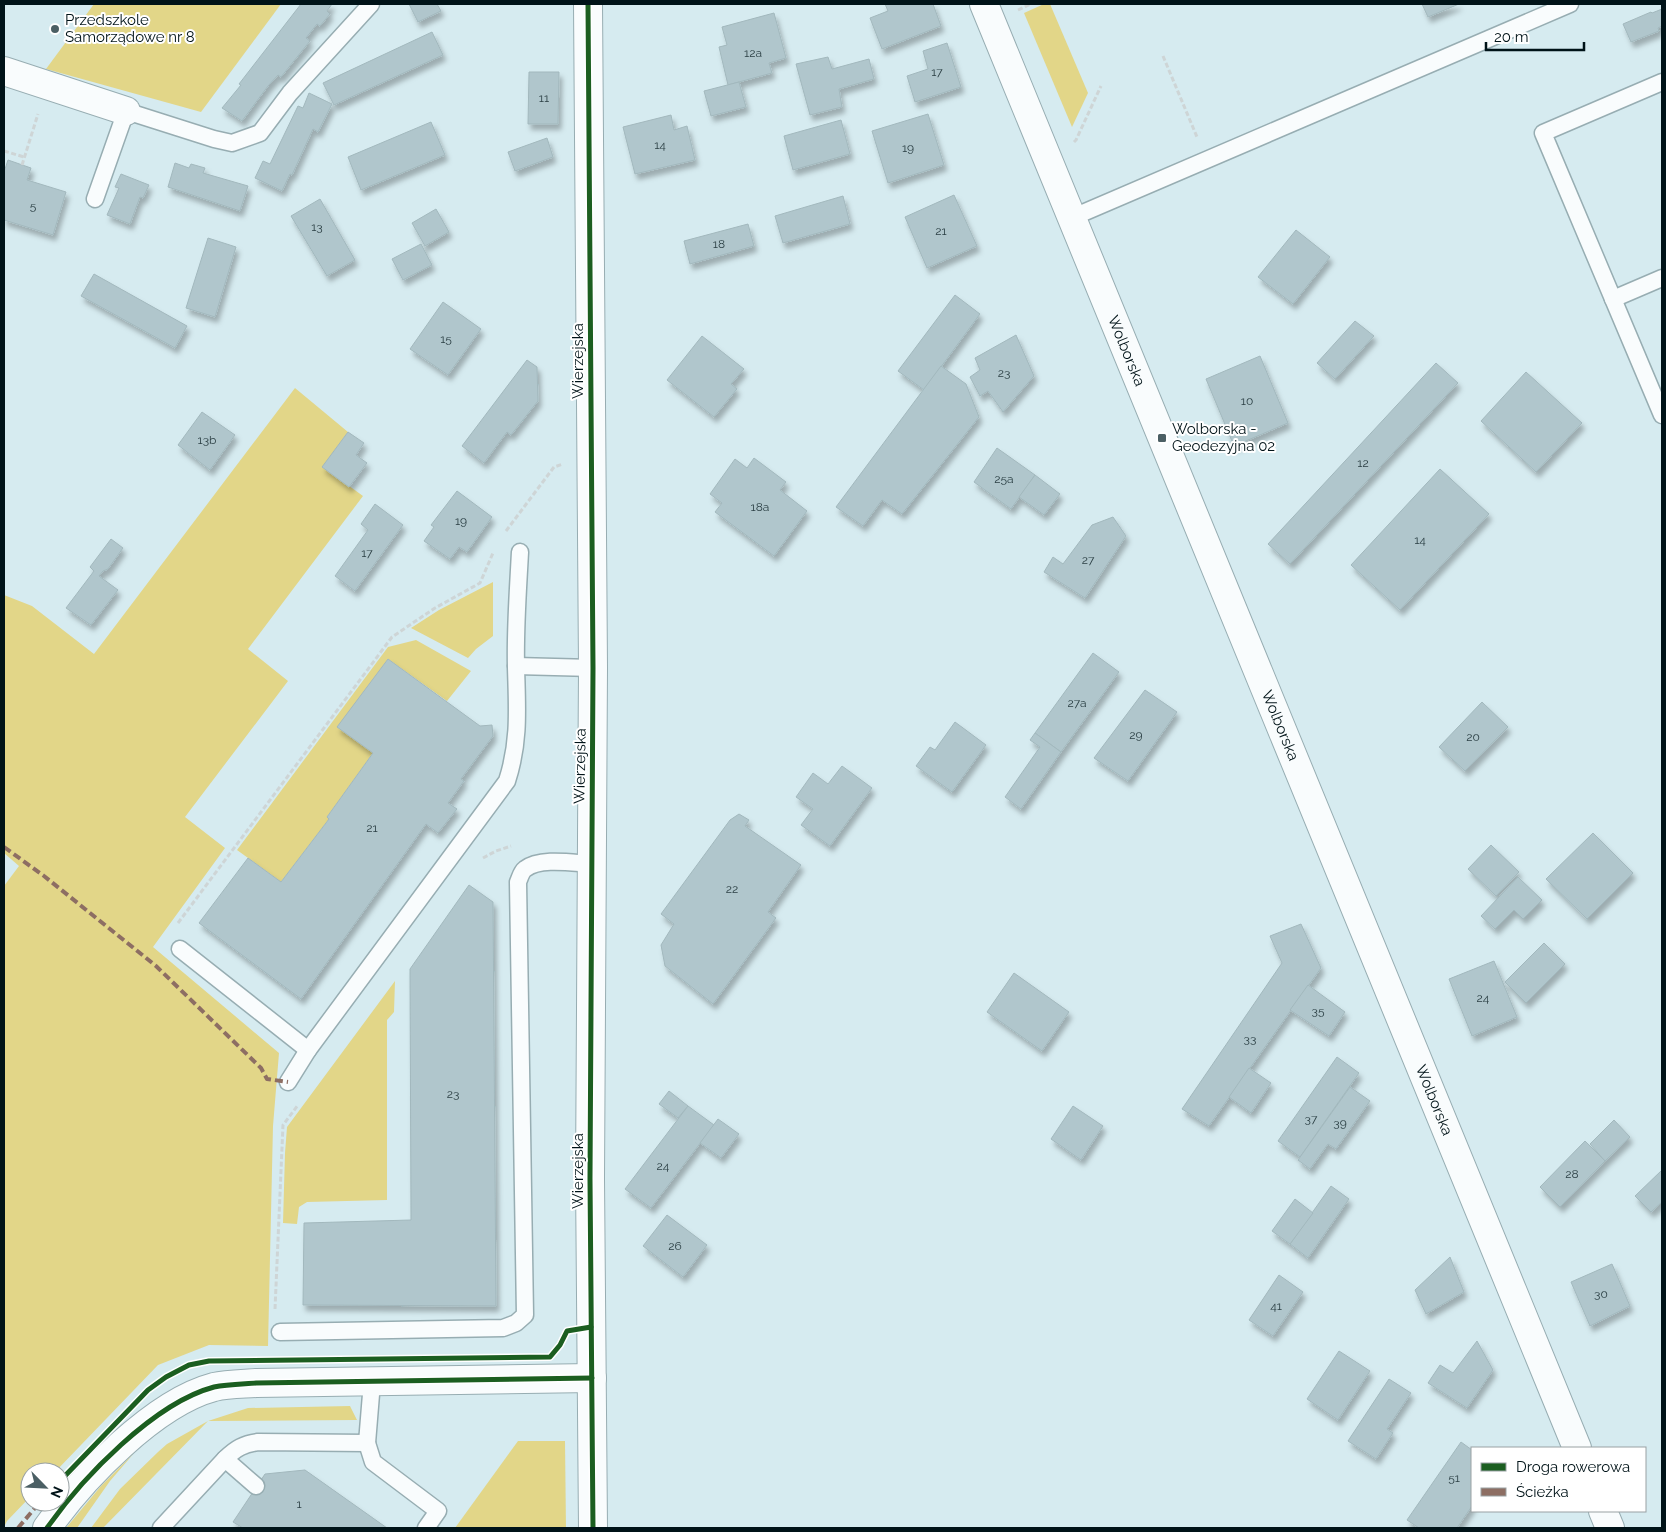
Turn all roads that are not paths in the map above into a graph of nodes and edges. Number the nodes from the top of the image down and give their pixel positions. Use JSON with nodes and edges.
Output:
{"nodes":[{"id":1,"x":372,"y":4,"type":"edge"},
{"id":2,"x":588,"y":4,"type":"edge"},
{"id":3,"x":984,"y":4,"type":"edge"},
{"id":4,"x":1570,"y":4,"type":"edge"},
{"id":5,"x":1537,"y":10,"type":"edge"},
{"id":6,"x":4,"y":71,"type":"edge"},
{"id":7,"x":1662,"y":82,"type":"edge"},
{"id":8,"x":126,"y":111,"type":"junction"},
{"id":9,"x":95,"y":199,"type":"dead end"},
{"id":10,"x":1071,"y":218,"type":"junction"},
{"id":11,"x":1662,"y":278,"type":"edge"},
{"id":12,"x":1613,"y":299,"type":"junction"},
{"id":13,"x":1662,"y":415,"type":"edge"},
{"id":14,"x":520,"y":552,"type":"dead end"},
{"id":15,"x":516,"y":666,"type":"junction"},
{"id":16,"x":593,"y":668,"type":"junction"},
{"id":17,"x":591,"y":864,"type":"junction"},
{"id":18,"x":180,"y":949,"type":"road end"},
{"id":19,"x":308,"y":1050,"type":"junction"},
{"id":20,"x":288,"y":1082,"type":"dead end"},
{"id":21,"x":280,"y":1332,"type":"road end"},
{"id":22,"x":592,"y":1378,"type":"junction"},
{"id":23,"x":372,"y":1382,"type":"junction"},
{"id":24,"x":367,"y":1443,"type":"junction"},
{"id":25,"x":1577,"y":1447,"type":"edge"},
{"id":26,"x":225,"y":1459,"type":"junction"},
{"id":27,"x":256,"y":1486,"type":"dead end"},
{"id":28,"x":1603,"y":1512,"type":"edge"},
{"id":29,"x":47,"y":1528,"type":"edge"},
{"id":30,"x":161,"y":1528,"type":"edge"},
{"id":31,"x":426,"y":1528,"type":"edge"},
{"id":32,"x":593,"y":1528,"type":"edge"},
{"id":33,"x":1610,"y":1528,"type":"edge"}],
"edges":[{"from":1,"to":8,"type":"lane"},
{"from":2,"to":16,"type":"street","name":"Wierzejska"},
{"from":3,"to":10,"type":"street","name":"Wolborska"},
{"from":4,"to":5,"type":"lane"},
{"from":5,"to":10,"type":"lane"},
{"from":6,"to":8,"type":"street"},
{"from":7,"to":12,"type":"lane"},
{"from":8,"to":9,"type":"lane"},
{"from":10,"to":25,"type":"street","name":"Wolborska"},
{"from":11,"to":12,"type":"lane"},
{"from":12,"to":13,"type":"lane"},
{"from":14,"to":15,"type":"lane"},
{"from":15,"to":16,"type":"lane"},
{"from":15,"to":19,"type":"lane"},
{"from":16,"to":17,"type":"street","name":"Wierzejska"},
{"from":17,"to":21,"type":"lane"},
{"from":17,"to":22,"type":"street","name":"Wierzejska"},
{"from":18,"to":19,"type":"lane"},
{"from":19,"to":20,"type":"lane"},
{"from":22,"to":23,"type":"street"},
{"from":22,"to":32,"type":"street","name":"Wierzejska"},
{"from":23,"to":24,"type":"lane"},
{"from":23,"to":29,"type":"street"},
{"from":24,"to":26,"type":"lane"},
{"from":24,"to":31,"type":"lane"},
{"from":26,"to":27,"type":"lane"},
{"from":26,"to":30,"type":"lane"},
{"from":28,"to":33,"type":"street"}]}
